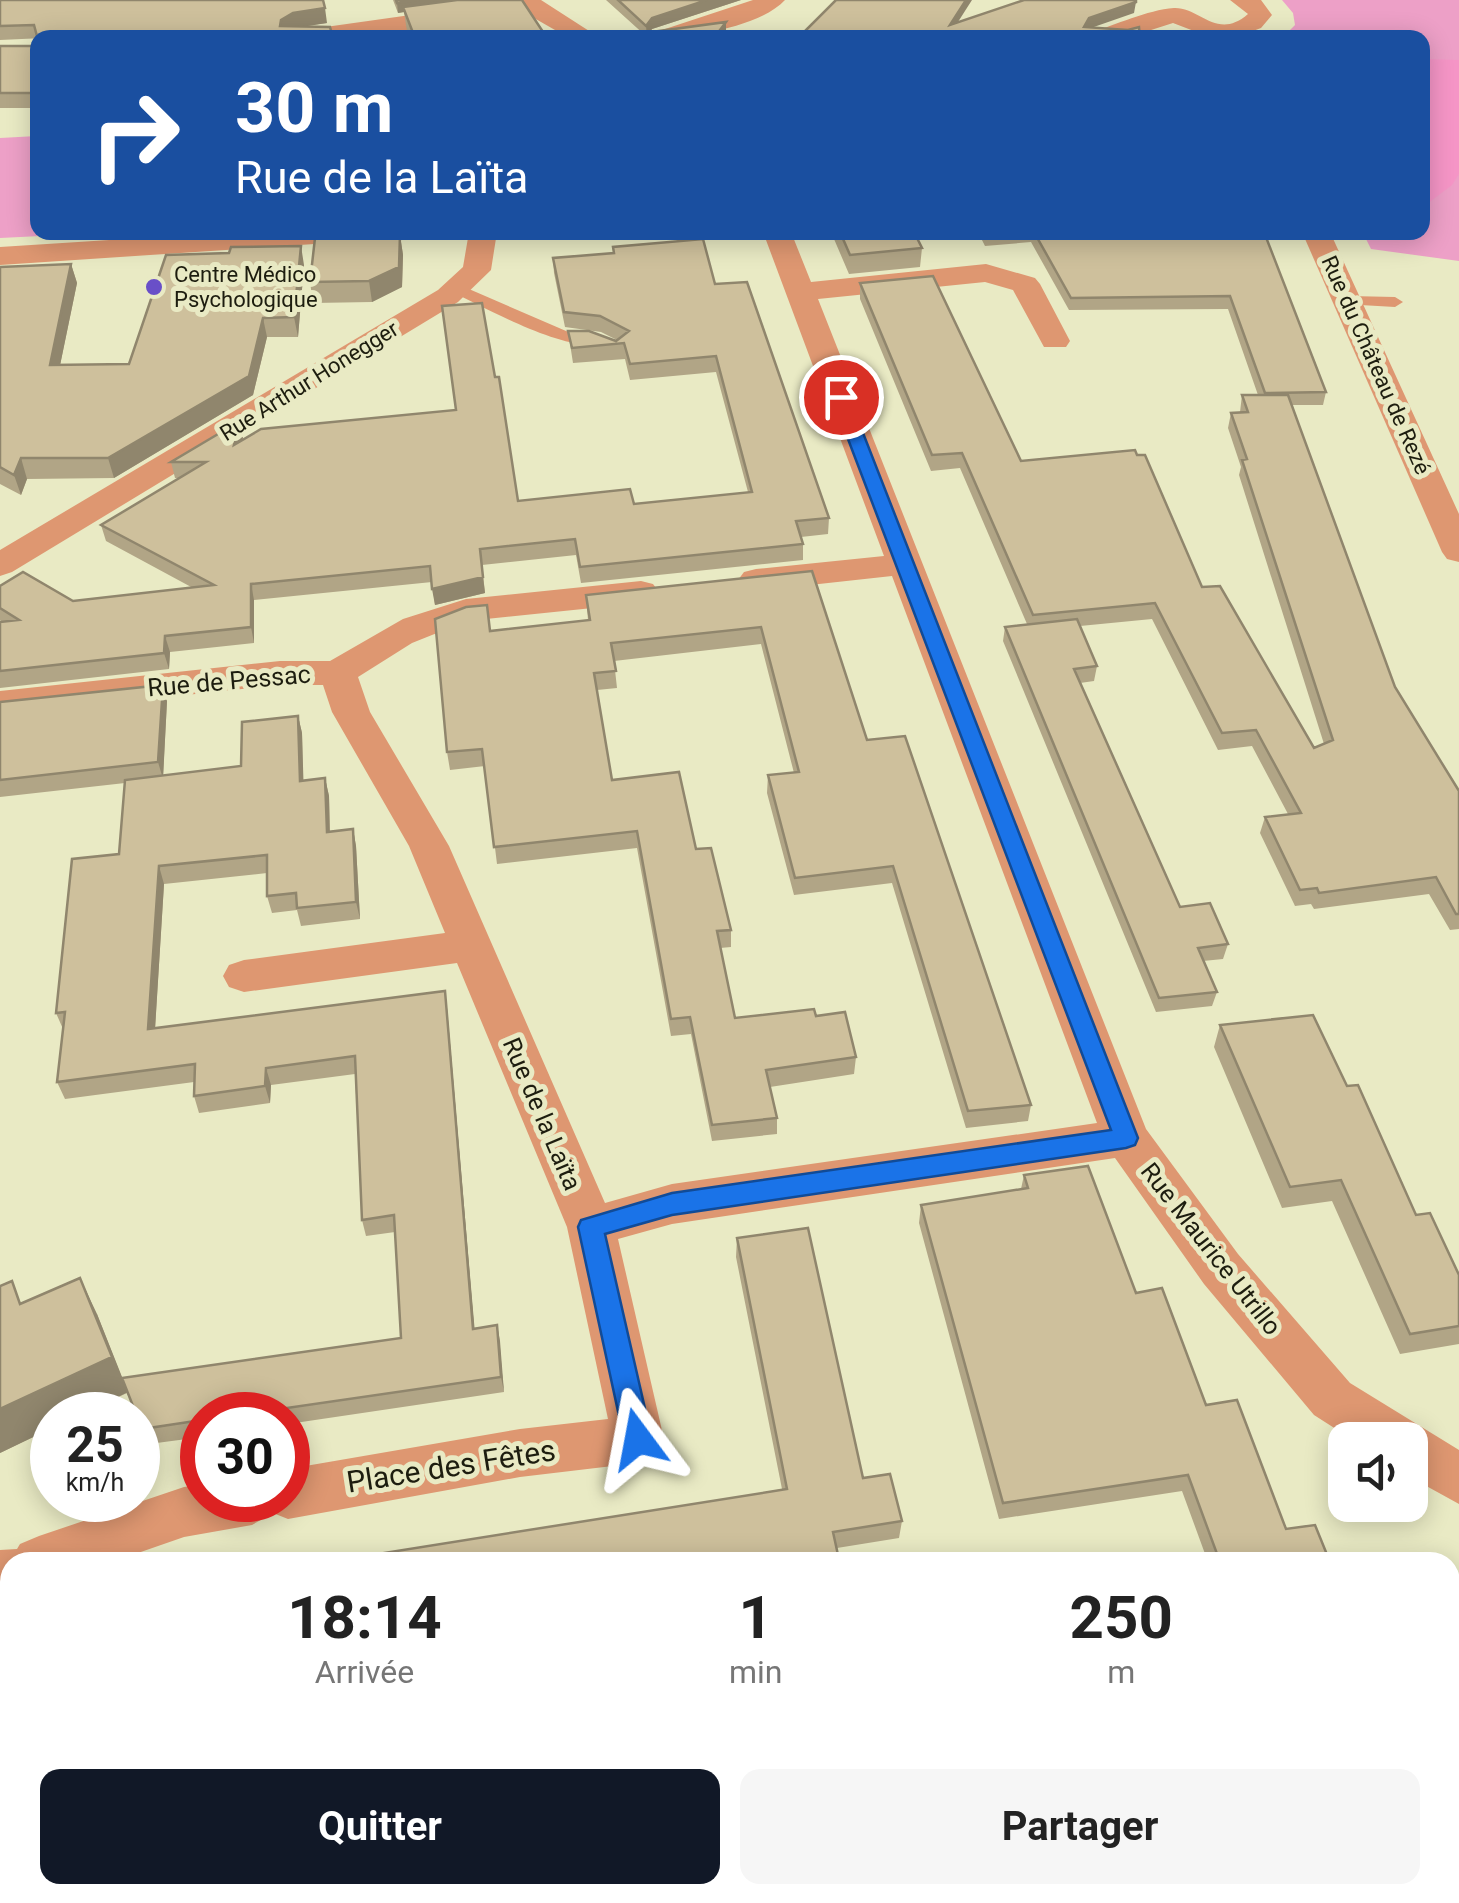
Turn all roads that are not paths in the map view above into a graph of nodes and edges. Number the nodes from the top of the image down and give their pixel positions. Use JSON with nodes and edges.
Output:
{"nodes":[{"id":1,"x":773,"y":0,"type":"edge"},
{"id":2,"x":1242,"y":0,"type":"edge"},
{"id":3,"x":530,"y":3,"type":"edge"},
{"id":4,"x":1179,"y":7,"type":"edge"},
{"id":5,"x":350,"y":30,"type":"edge"},
{"id":6,"x":575,"y":30,"type":"edge"},
{"id":7,"x":689,"y":30,"type":"edge"},
{"id":8,"x":1119,"y":30,"type":"edge"},
{"id":9,"x":1214,"y":30,"type":"edge"},
{"id":10,"x":1240,"y":30,"type":"edge"},
{"id":11,"x":250,"y":240,"type":"edge"},
{"id":12,"x":482,"y":240,"type":"edge"},
{"id":13,"x":781,"y":240,"type":"edge"},
{"id":14,"x":1320,"y":240,"type":"edge"},
{"id":15,"x":0,"y":256,"type":"edge"},
{"id":16,"x":456,"y":289,"type":"junction"},
{"id":17,"x":800,"y":292,"type":"junction"},
{"id":18,"x":1349,"y":301,"type":"junction"},
{"id":19,"x":1396,"y":302,"type":"dead end"},
{"id":20,"x":1055,"y":342,"type":"dead end"},
{"id":21,"x":618,"y":348,"type":"edge"},
{"id":22,"x":1459,"y":552,"type":"edge"},
{"id":23,"x":904,"y":564,"type":"junction"},
{"id":24,"x":0,"y":565,"type":"edge"},
{"id":25,"x":714,"y":584,"type":"edge"},
{"id":26,"x":676,"y":588,"type":"edge"},
{"id":27,"x":338,"y":674,"type":"junction"},
{"id":28,"x":0,"y":704,"type":"edge"},
{"id":29,"x":474,"y":945,"type":"junction"},
{"id":30,"x":244,"y":976,"type":"dead end"},
{"id":31,"x":1126,"y":1138,"type":"junction"},
{"id":32,"x":590,"y":1227,"type":"junction"},
{"id":33,"x":1369,"y":1422,"type":"edge"},
{"id":34,"x":1428,"y":1460,"type":"edge"},
{"id":35,"x":1459,"y":1480,"type":"edge"},
{"id":36,"x":310,"y":1490,"type":"edge"},
{"id":37,"x":180,"y":1513,"type":"edge"},
{"id":38,"x":68,"y":1552,"type":"edge"}],
"edges":[{"from":1,"to":7,"type":"street"},
{"from":2,"to":10,"type":"street"},
{"from":3,"to":5,"type":"street"},
{"from":3,"to":6,"type":"street"},
{"from":4,"to":8,"type":"street"},
{"from":4,"to":9,"type":"street"},
{"from":11,"to":15,"type":"street"},
{"from":12,"to":16,"type":"street","name":"Rue Arthur Honegger"},
{"from":13,"to":17,"type":"street","name":"Rue Maurice Utrillo"},
{"from":14,"to":18,"type":"street","name":"Rue du Château de Rezé"},
{"from":16,"to":21,"type":"lane"},
{"from":16,"to":24,"type":"street","name":"Rue Arthur Honegger"},
{"from":17,"to":20,"type":"street"},
{"from":17,"to":23,"type":"street","name":"Rue Maurice Utrillo"},
{"from":18,"to":19,"type":"lane"},
{"from":18,"to":22,"type":"street","name":"Rue du Château de Rezé"},
{"from":23,"to":25,"type":"street"},
{"from":23,"to":31,"type":"street","name":"Rue Maurice Utrillo"},
{"from":26,"to":27,"type":"street"},
{"from":27,"to":28,"type":"street","name":"Rue de Pessac"},
{"from":27,"to":29,"type":"street","name":"Rue de la Laïta"},
{"from":29,"to":30,"type":"street"},
{"from":29,"to":32,"type":"street","name":"Rue de la Laïta"},
{"from":31,"to":32,"type":"street"},
{"from":31,"to":33,"type":"street","name":"Rue Maurice Utrillo"},
{"from":32,"to":36,"type":"street","name":"Place des Fêtes"},
{"from":34,"to":35,"type":"street"},
{"from":37,"to":38,"type":"street"}]}
